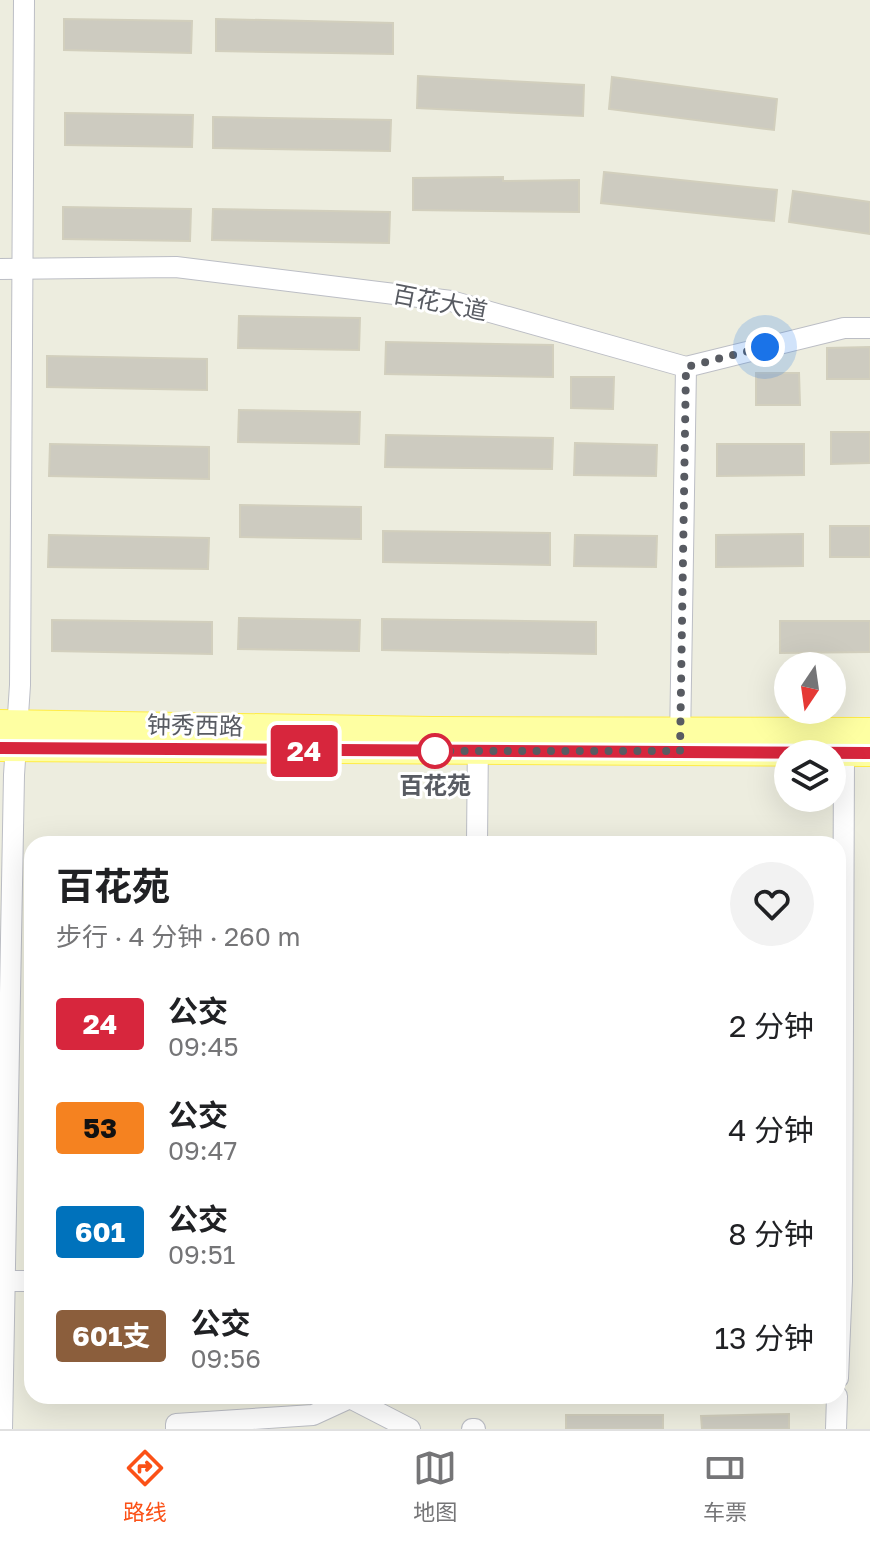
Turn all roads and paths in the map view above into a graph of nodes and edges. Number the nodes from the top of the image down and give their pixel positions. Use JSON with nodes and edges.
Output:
{"nodes":[{"id":1,"x":24,"y":0,"type":"edge"},
{"id":2,"x":10,"y":269,"type":"edge"},
{"id":3,"x":870,"y":328,"type":"edge"},
{"id":4,"x":686,"y":367,"type":"junction"},
{"id":5,"x":870,"y":731,"type":"edge"},
{"id":6,"x":8,"y":736,"type":"edge"},
{"id":7,"x":478,"y":740,"type":"junction"},
{"id":8,"x":680,"y":741,"type":"junction"},
{"id":9,"x":857,"y":753,"type":"edge"},
{"id":10,"x":477,"y":836,"type":"edge"},
{"id":11,"x":846,"y":1095,"type":"edge"},
{"id":12,"x":5,"y":1281,"type":"junction"},
{"id":13,"x":24,"y":1281,"type":"edge"},
{"id":14,"x":336,"y":1404,"type":"edge"},
{"id":15,"x":363,"y":1404,"type":"edge"},
{"id":16,"x":837,"y":1404,"type":"edge"},
{"id":17,"x":2,"y":1429,"type":"edge"},
{"id":18,"x":176,"y":1429,"type":"edge"},
{"id":19,"x":410,"y":1429,"type":"edge"},
{"id":20,"x":836,"y":1429,"type":"edge"}],
"edges":[{"from":1,"to":2,"type":"street"},
{"from":2,"to":4,"type":"street","name":"百花大道"},
{"from":2,"to":6,"type":"street"},
{"from":3,"to":4,"type":"street","name":"百花大道"},
{"from":4,"to":8,"type":"street"},
{"from":5,"to":8,"type":"main road","name":"钟秀西路"},
{"from":6,"to":7,"type":"main road","name":"钟秀西路"},
{"from":6,"to":12,"type":"street"},
{"from":7,"to":8,"type":"main road","name":"钟秀西路"},
{"from":7,"to":10,"type":"street"},
{"from":8,"to":9,"type":"main road","name":"钟秀西路"},
{"from":9,"to":11,"type":"street"},
{"from":12,"to":13,"type":"street"},
{"from":12,"to":17,"type":"street"},
{"from":14,"to":18,"type":"street"},
{"from":15,"to":19,"type":"street"},
{"from":16,"to":20,"type":"street"}]}
